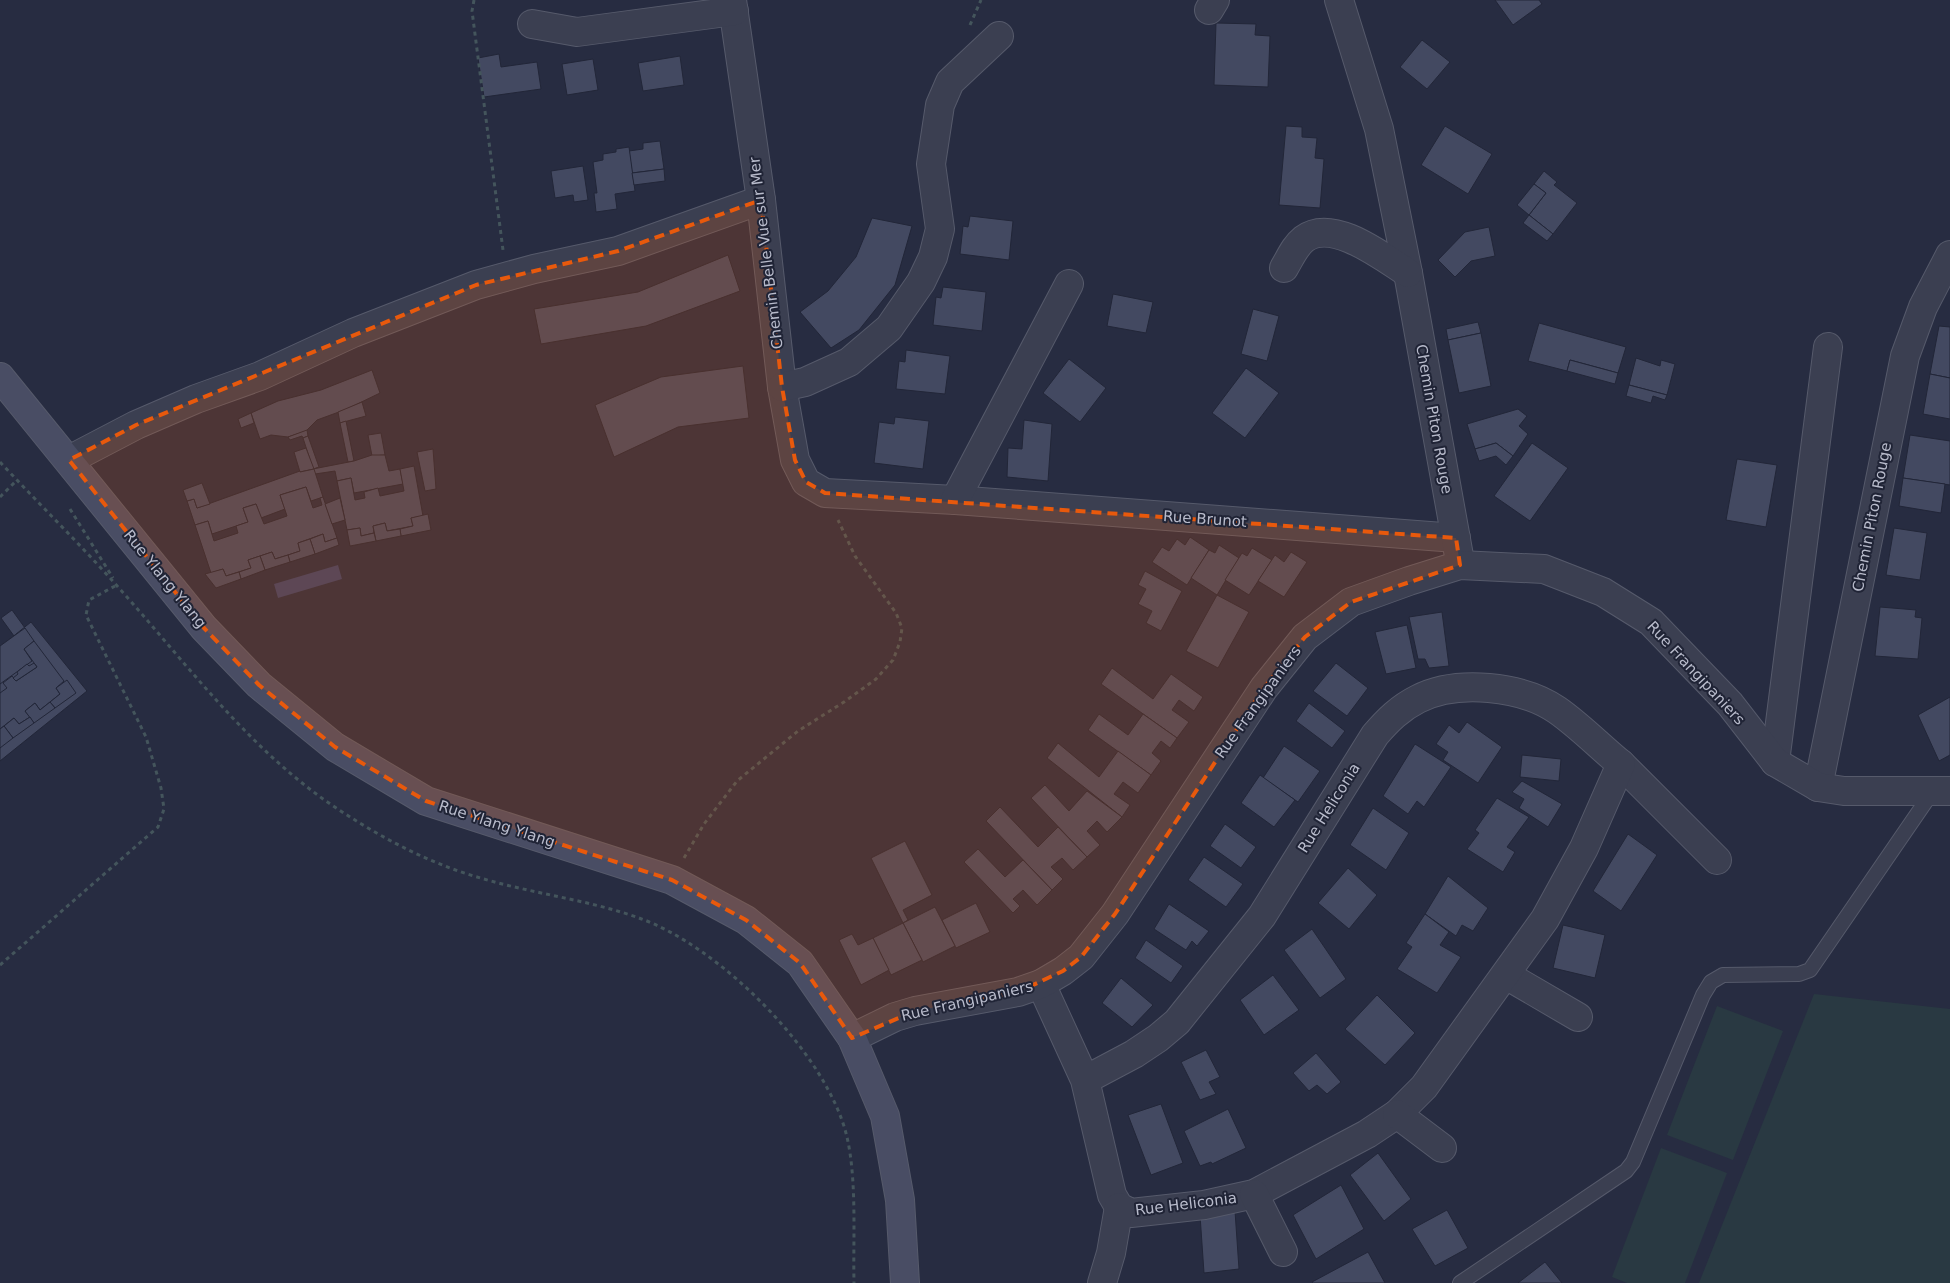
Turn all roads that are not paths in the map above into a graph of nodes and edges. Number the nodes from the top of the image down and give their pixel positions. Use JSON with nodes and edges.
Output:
{"nodes":[{"id":1,"x":1339,"y":0,"type":"edge"},
{"id":2,"x":733,"y":6,"type":"edge"},
{"id":3,"x":532,"y":24,"type":"dead end"},
{"id":4,"x":1000,"y":36,"type":"dead end"},
{"id":5,"x":761,"y":200,"type":"junction"},
{"id":6,"x":1950,"y":255,"type":"edge"},
{"id":7,"x":1284,"y":268,"type":"dead end"},
{"id":8,"x":1408,"y":273,"type":"junction"},
{"id":9,"x":1069,"y":284,"type":"dead end"},
{"id":10,"x":1828,"y":347,"type":"dead end"},
{"id":11,"x":0,"y":377,"type":"edge"},
{"id":12,"x":782,"y":388,"type":"junction"},
{"id":13,"x":69,"y":460,"type":"junction"},
{"id":14,"x":826,"y":493,"type":"joint"},
{"id":15,"x":955,"y":500,"type":"junction"},
{"id":16,"x":1456,"y":538,"type":"junction"},
{"id":17,"x":1460,"y":565,"type":"junction"},
{"id":18,"x":1775,"y":762,"type":"junction"},
{"id":19,"x":1621,"y":764,"type":"junction"},
{"id":20,"x":1818,"y":787,"type":"junction"},
{"id":21,"x":1941,"y":791,"type":"edge"},
{"id":22,"x":1717,"y":860,"type":"dead end"},
{"id":23,"x":1506,"y":975,"type":"junction"},
{"id":24,"x":1041,"y":984,"type":"junction"},
{"id":25,"x":1578,"y":1017,"type":"dead end"},
{"id":26,"x":852,"y":1038,"type":"junction"},
{"id":27,"x":1085,"y":1080,"type":"junction"},
{"id":28,"x":1397,"y":1114,"type":"junction"},
{"id":29,"x":1442,"y":1148,"type":"dead end"},
{"id":30,"x":1254,"y":1194,"type":"junction"},
{"id":31,"x":1119,"y":1207,"type":"junction"},
{"id":32,"x":1283,"y":1252,"type":"dead end"},
{"id":33,"x":905,"y":1283,"type":"edge"},
{"id":34,"x":1102,"y":1283,"type":"edge"},
{"id":35,"x":1460,"y":1283,"type":"edge"}],
"edges":[{"from":1,"to":8,"type":"street","name":"Chemin Piton Rouge"},
{"from":2,"to":3,"type":"street"},
{"from":2,"to":5,"type":"street","name":"Chemin Belle Vue sur Mer"},
{"from":4,"to":12,"type":"street"},
{"from":5,"to":12,"type":"street","name":"Chemin Belle Vue sur Mer"},
{"from":5,"to":13,"type":"street"},
{"from":6,"to":20,"type":"street","name":"Chemin Piton Rouge"},
{"from":7,"to":8,"type":"street"},
{"from":8,"to":16,"type":"street","name":"Chemin Piton Rouge"},
{"from":9,"to":15,"type":"street"},
{"from":10,"to":18,"type":"street"},
{"from":11,"to":13,"type":"street","name":"Rue Ylang Ylang"},
{"from":12,"to":14,"type":"street","name":"Chemin Belle Vue sur Mer"},
{"from":13,"to":26,"type":"street","name":"Rue Ylang Ylang"},
{"from":14,"to":15,"type":"street","name":"Rue Brunot"},
{"from":15,"to":16,"type":"street","name":"Rue Brunot"},
{"from":16,"to":17,"type":"street","name":"Chemin Piton Rouge"},
{"from":17,"to":18,"type":"street","name":"Rue Frangipaniers"},
{"from":17,"to":24,"type":"street","name":"Rue Frangipaniers"},
{"from":18,"to":20,"type":"street","name":"Rue Frangipaniers"},
{"from":19,"to":22,"type":"street","name":"Rue Heliconia"},
{"from":19,"to":23,"type":"street","name":"Rue Heliconia"},
{"from":19,"to":27,"type":"street","name":"Rue Heliconia"},
{"from":20,"to":21,"type":"street","name":"Rue Frangipaniers"},
{"from":21,"to":35,"type":"lane"},
{"from":23,"to":25,"type":"street"},
{"from":23,"to":28,"type":"street","name":"Rue Heliconia"},
{"from":24,"to":26,"type":"street","name":"Rue Frangipaniers"},
{"from":24,"to":27,"type":"street","name":"Rue Heliconia"},
{"from":26,"to":33,"type":"street","name":"Rue Ylang Ylang"},
{"from":27,"to":31,"type":"street","name":"Rue Heliconia"},
{"from":28,"to":29,"type":"street"},
{"from":28,"to":30,"type":"street","name":"Rue Heliconia"},
{"from":30,"to":31,"type":"street","name":"Rue Heliconia"},
{"from":30,"to":32,"type":"street","name":"Rue Heliconia"},
{"from":31,"to":34,"type":"street","name":"Rue Heliconia"}]}
